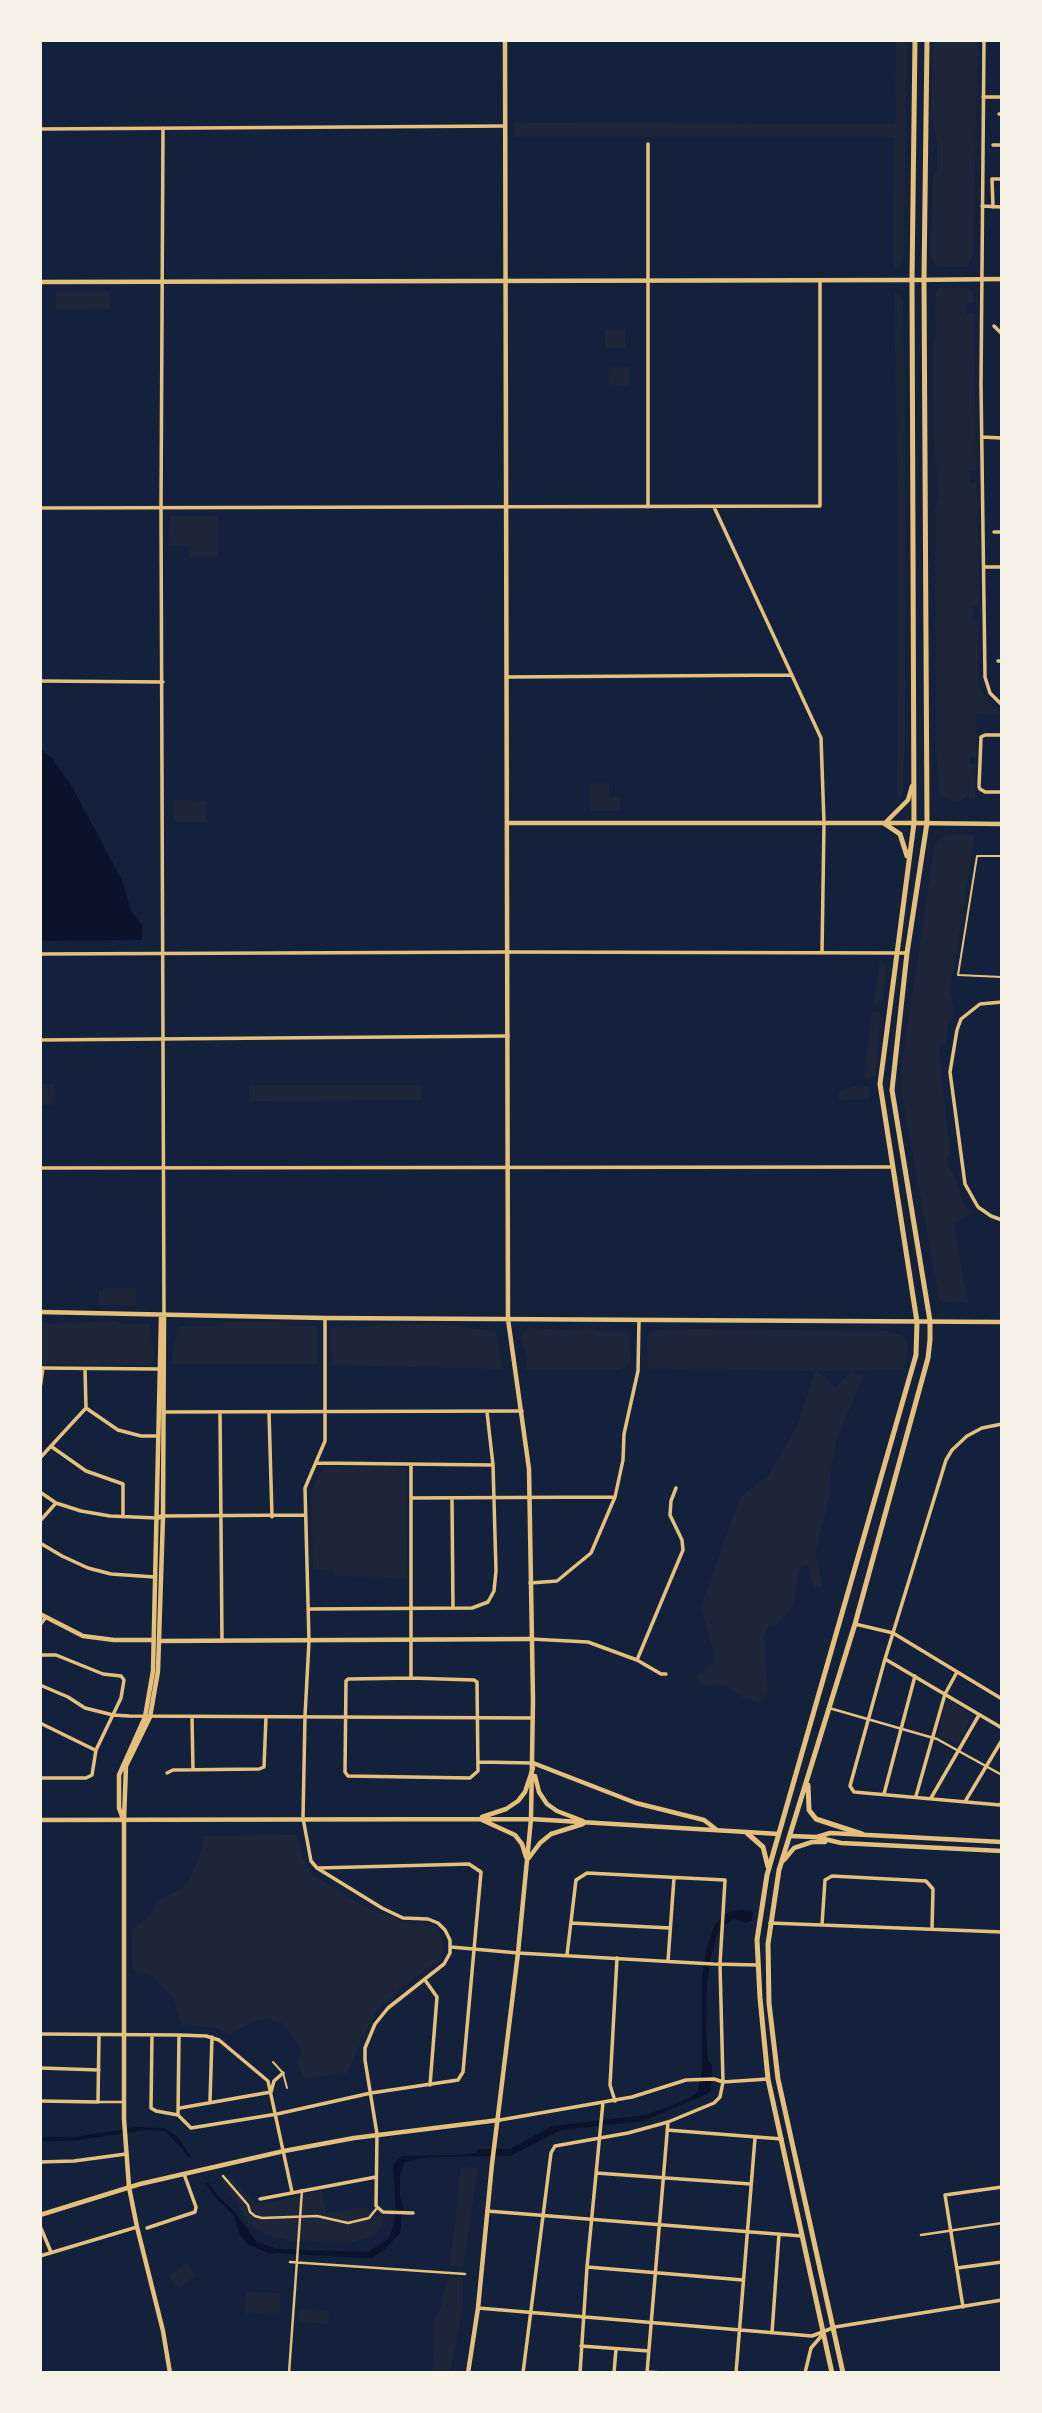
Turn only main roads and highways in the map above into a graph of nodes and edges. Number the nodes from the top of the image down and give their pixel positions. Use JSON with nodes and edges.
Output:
{"nodes":[{"id":1,"x":915,"y":40,"type":"edge"},
{"id":2,"x":927,"y":40,"type":"edge"},
{"id":3,"x":884,"y":824,"type":"road end"},
{"id":4,"x":908,"y":860,"type":"junction"},
{"id":5,"x":807,"y":1778,"type":"junction"},
{"id":6,"x":747,"y":1833,"type":"road end"},
{"id":7,"x":862,"y":1834,"type":"road end"},
{"id":8,"x":769,"y":1870,"type":"junction"},
{"id":9,"x":832,"y":2373,"type":"edge"},
{"id":10,"x":843,"y":2373,"type":"edge"}],
"edges":[{"from":1,"to":4,"type":"main road"},
{"from":2,"to":5,"type":"main road"},
{"from":3,"to":4,"type":"main road"},
{"from":4,"to":8,"type":"main road"},
{"from":5,"to":7,"type":"main road"},
{"from":5,"to":10,"type":"main road"},
{"from":6,"to":8,"type":"main road"},
{"from":8,"to":9,"type":"main road"}]}
